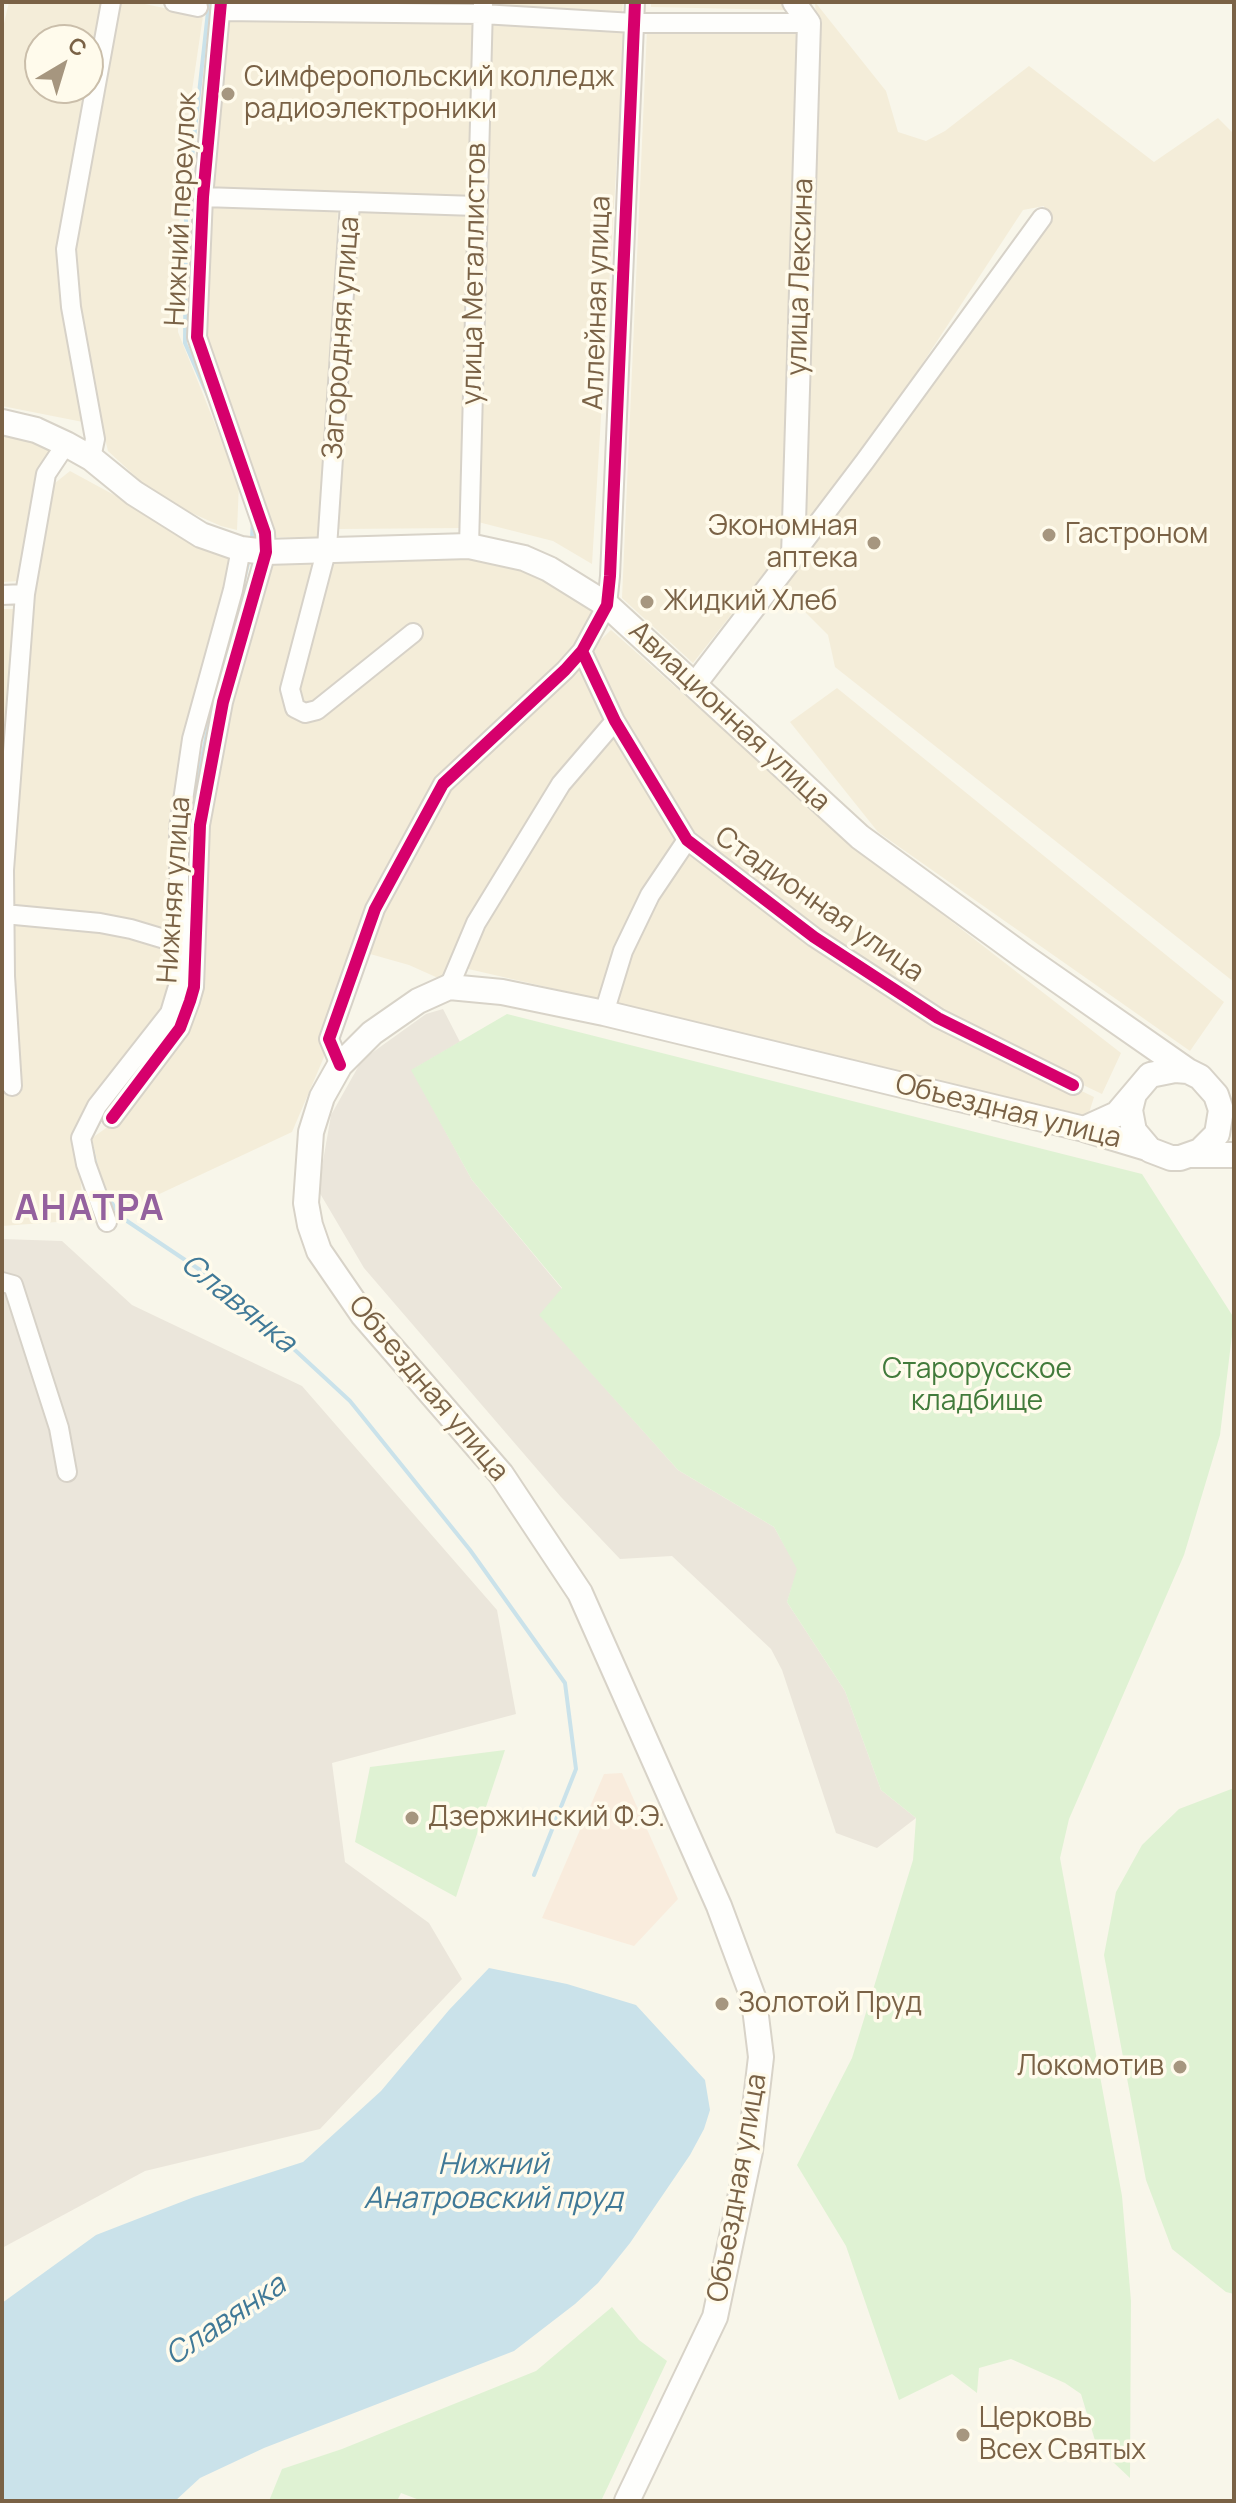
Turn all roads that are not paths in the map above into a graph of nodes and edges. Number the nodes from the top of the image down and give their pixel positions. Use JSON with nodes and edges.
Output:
{"nodes":[{"id":1,"x":111,"y":2,"type":"edge"},
{"id":2,"x":174,"y":2,"type":"edge"},
{"id":3,"x":635,"y":2,"type":"edge"},
{"id":4,"x":794,"y":2,"type":"edge"},
{"id":5,"x":220,"y":6,"type":"edge"},
{"id":6,"x":198,"y":7,"type":"dead end"},
{"id":7,"x":345,"y":8,"type":"edge"},
{"id":8,"x":482,"y":8,"type":"edge"},
{"id":9,"x":634,"y":23,"type":"junction"},
{"id":10,"x":809,"y":23,"type":"junction"},
{"id":11,"x":203,"y":197,"type":"junction"},
{"id":12,"x":350,"y":203,"type":"junction"},
{"id":13,"x":476,"y":206,"type":"junction"},
{"id":14,"x":1042,"y":218,"type":"dead end"},
{"id":15,"x":2,"y":422,"type":"edge"},
{"id":16,"x":66,"y":444,"type":"junction"},
{"id":17,"x":91,"y":458,"type":"junction"},
{"id":18,"x":469,"y":546,"type":"junction"},
{"id":19,"x":327,"y":548,"type":"junction"},
{"id":20,"x":241,"y":549,"type":"junction"},
{"id":21,"x":266,"y":552,"type":"junction"},
{"id":22,"x":793,"y":556,"type":"junction"},
{"id":23,"x":25,"y":594,"type":"junction"},
{"id":24,"x":2,"y":595,"type":"edge"},
{"id":25,"x":607,"y":605,"type":"junction"},
{"id":26,"x":413,"y":633,"type":"dead end"},
{"id":27,"x":582,"y":651,"type":"junction"},
{"id":28,"x":695,"y":684,"type":"junction"},
{"id":29,"x":615,"y":721,"type":"junction"},
{"id":30,"x":687,"y":840,"type":"junction"},
{"id":31,"x":3,"y":870,"type":"edge"},
{"id":32,"x":4,"y":914,"type":"junction"},
{"id":33,"x":181,"y":944,"type":"junction"},
{"id":34,"x":449,"y":987,"type":"junction"},
{"id":35,"x":604,"y":1013,"type":"junction"},
{"id":36,"x":1138,"y":1036,"type":"junction"},
{"id":37,"x":340,"y":1065,"type":"junction"},
{"id":38,"x":1188,"y":1071,"type":"junction"},
{"id":39,"x":1073,"y":1085,"type":"dead end"},
{"id":40,"x":12,"y":1086,"type":"dead end"},
{"id":41,"x":1138,"y":1089,"type":"junction"},
{"id":42,"x":1225,"y":1101,"type":"edge"},
{"id":43,"x":112,"y":1118,"type":"dead end"},
{"id":44,"x":1084,"y":1129,"type":"junction"},
{"id":45,"x":1147,"y":1148,"type":"junction"},
{"id":46,"x":1190,"y":1155,"type":"junction"},
{"id":47,"x":1234,"y":1155,"type":"edge"},
{"id":48,"x":107,"y":1222,"type":"dead end"},
{"id":49,"x":2,"y":1282,"type":"edge"},
{"id":50,"x":67,"y":1472,"type":"dead end"},
{"id":51,"x":627,"y":2501,"type":"edge"}],
"edges":[{"from":1,"to":17,"type":"street"},
{"from":2,"to":6,"type":"street"},
{"from":3,"to":9,"type":"street","name":"Аллейная улица"},
{"from":4,"to":10,"type":"street"},
{"from":5,"to":7,"type":"street"},
{"from":5,"to":11,"type":"street","name":"Нижний переулок"},
{"from":7,"to":8,"type":"street"},
{"from":8,"to":9,"type":"street"},
{"from":8,"to":13,"type":"street","name":"улица Металлистов"},
{"from":9,"to":10,"type":"street"},
{"from":9,"to":25,"type":"street","name":"Аллейная улица"},
{"from":10,"to":22,"type":"street","name":"улица Лексина"},
{"from":11,"to":12,"type":"street"},
{"from":11,"to":21,"type":"street","name":"Нижний переулок"},
{"from":12,"to":13,"type":"street","name":"Загородняя улица"},
{"from":12,"to":19,"type":"street","name":"Загородняя улица"},
{"from":13,"to":18,"type":"street","name":"улица Металлистов"},
{"from":14,"to":22,"type":"street"},
{"from":15,"to":16,"type":"main road","name":"Авиационная улица"},
{"from":16,"to":17,"type":"main road","name":"Авиационная улица"},
{"from":16,"to":23,"type":"street"},
{"from":17,"to":20,"type":"main road","name":"Авиационная улица"},
{"from":18,"to":19,"type":"main road","name":"Авиационная улица"},
{"from":18,"to":25,"type":"main road","name":"Авиационная улица"},
{"from":19,"to":21,"type":"main road","name":"Авиационная улица"},
{"from":19,"to":26,"type":"street","name":"Загородняя улица"},
{"from":20,"to":21,"type":"main road","name":"Авиационная улица"},
{"from":20,"to":33,"type":"street","name":"Нижняя улица"},
{"from":21,"to":43,"type":"street","name":"Нижняя улица"},
{"from":22,"to":28,"type":"street"},
{"from":23,"to":24,"type":"street"},
{"from":23,"to":31,"type":"street"},
{"from":25,"to":27,"type":"street"},
{"from":25,"to":28,"type":"main road","name":"Авиационная улица"},
{"from":27,"to":29,"type":"street","name":"Стадионная улица"},
{"from":27,"to":37,"type":"street"},
{"from":28,"to":36,"type":"main road","name":"Авиационная улица"},
{"from":29,"to":30,"type":"street","name":"Стадионная улица"},
{"from":29,"to":34,"type":"street"},
{"from":30,"to":35,"type":"street"},
{"from":30,"to":39,"type":"street","name":"Стадионная улица"},
{"from":31,"to":32,"type":"street"},
{"from":32,"to":33,"type":"street"},
{"from":32,"to":40,"type":"street"},
{"from":33,"to":48,"type":"street","name":"Нижняя улица"},
{"from":34,"to":35,"type":"main road","name":"Объездная улица"},
{"from":34,"to":37,"type":"main road","name":"Объездная улица"},
{"from":35,"to":44,"type":"main road","name":"Объездная улица"},
{"from":36,"to":38,"type":"main road","name":"Авиационная улица"},
{"from":36,"to":41,"type":"main road"},
{"from":37,"to":51,"type":"main road","name":"Объездная улица"},
{"from":38,"to":41,"type":"main road"},
{"from":38,"to":42,"type":"main road"},
{"from":41,"to":44,"type":"main road"},
{"from":41,"to":45,"type":"main road"},
{"from":42,"to":46,"type":"main road"},
{"from":44,"to":45,"type":"main road","name":"Объездная улица"},
{"from":45,"to":46,"type":"main road"},
{"from":46,"to":47,"type":"main road"},
{"from":49,"to":50,"type":"street"}]}
